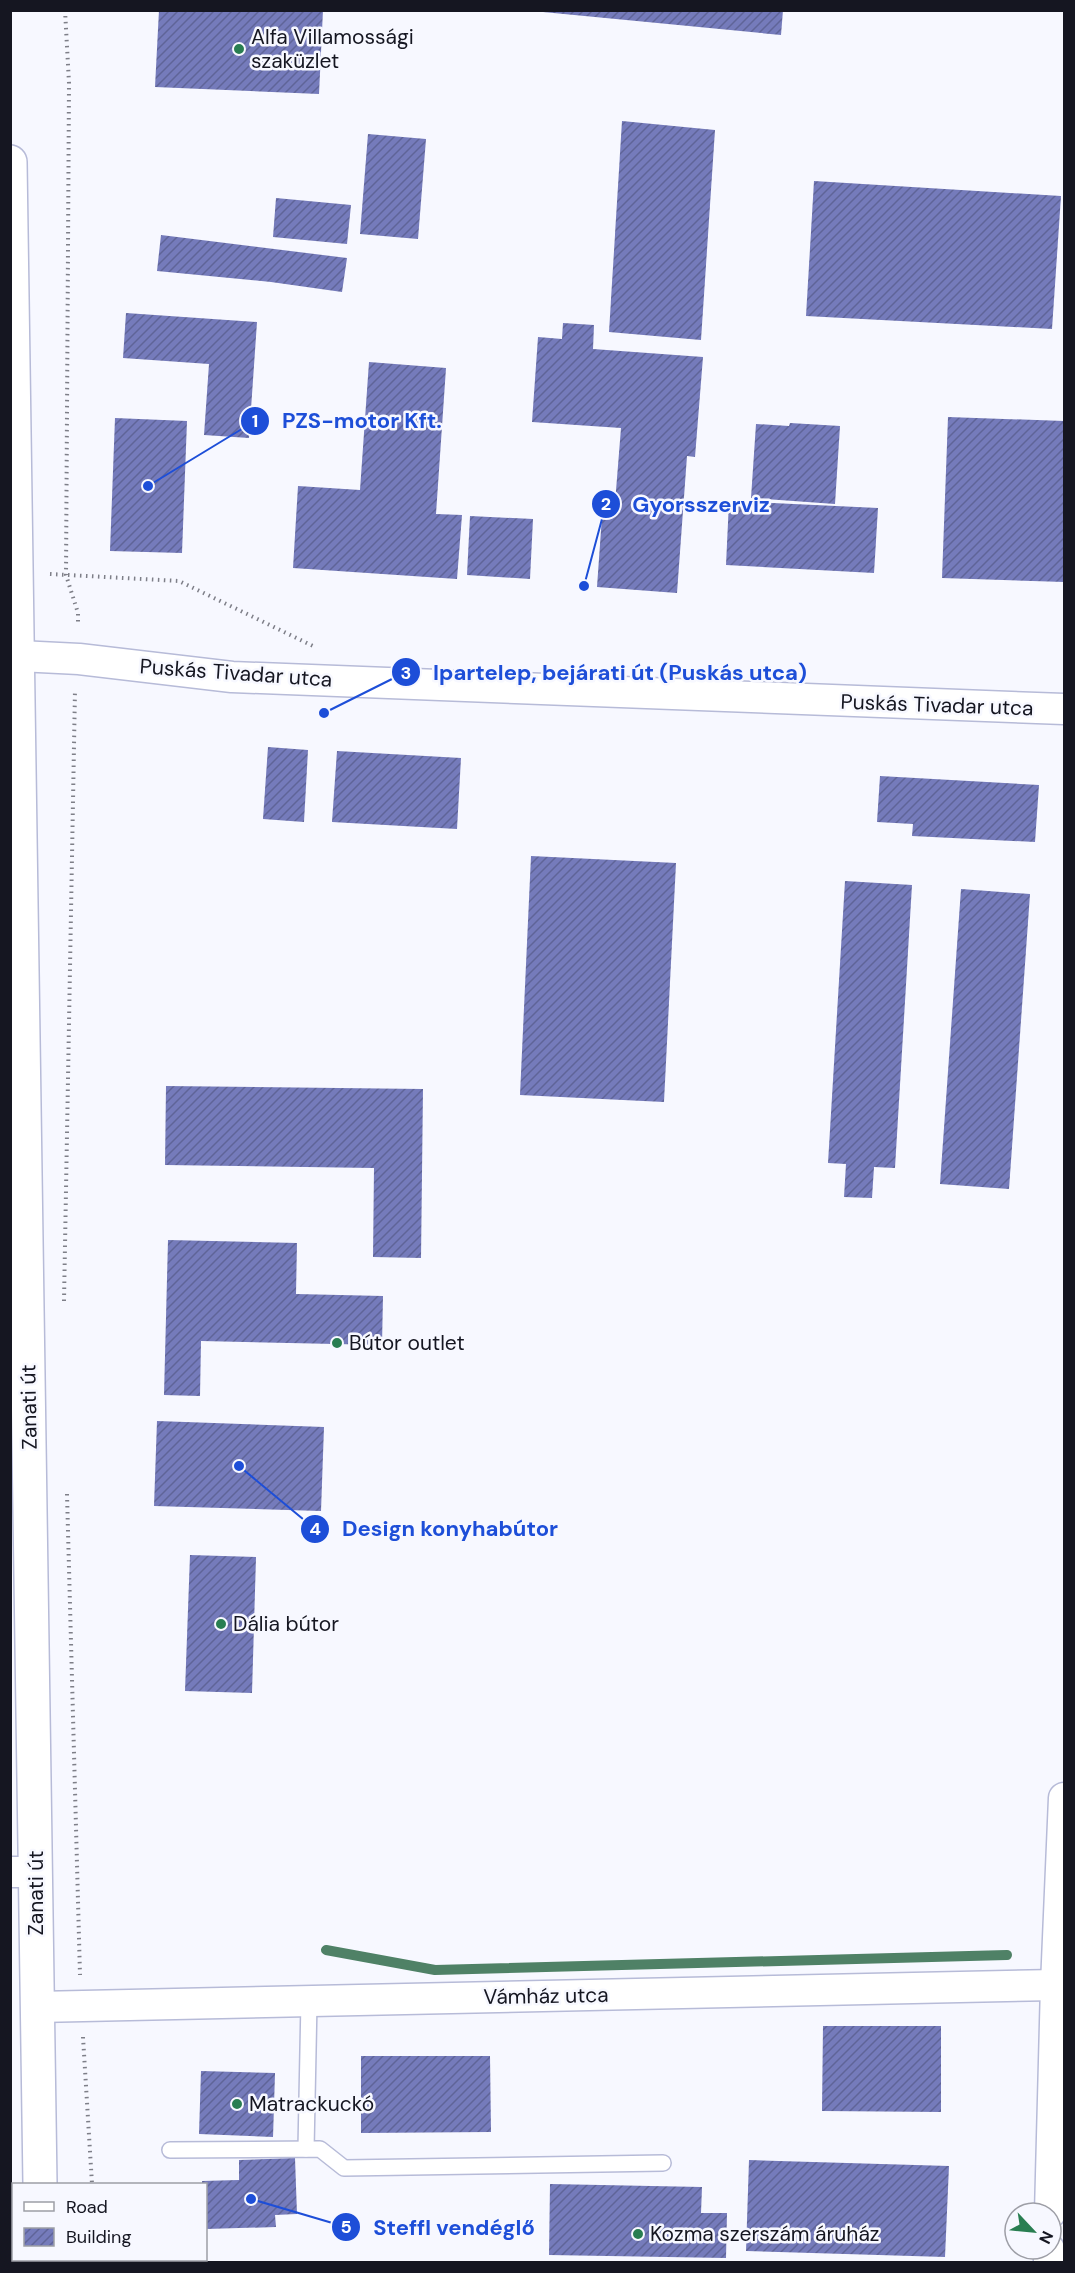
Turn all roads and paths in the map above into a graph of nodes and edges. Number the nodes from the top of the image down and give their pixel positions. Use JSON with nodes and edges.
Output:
{"nodes":[{"id":1,"x":65,"y":10,"type":"edge"},
{"id":2,"x":10,"y":162,"type":"edge"},
{"id":3,"x":66,"y":575,"type":"junction"},
{"id":4,"x":283,"y":631,"type":"dead end"},
{"id":5,"x":19,"y":656,"type":"junction"},
{"id":6,"x":79,"y":659,"type":"junction"},
{"id":7,"x":1065,"y":709,"type":"edge"},
{"id":8,"x":16,"y":815,"type":"edge"},
{"id":9,"x":64,"y":1309,"type":"dead end"},
{"id":10,"x":19,"y":1344,"type":"edge"},
{"id":11,"x":67,"y":1486,"type":"dead end"},
{"id":12,"x":1065,"y":1798,"type":"edge"},
{"id":13,"x":23,"y":1872,"type":"edge"},
{"id":14,"x":1060,"y":1985,"type":"edge"},
{"id":15,"x":309,"y":2001,"type":"junction"},
{"id":16,"x":37,"y":2007,"type":"junction"},
{"id":17,"x":81,"y":2007,"type":"junction"},
{"id":18,"x":306,"y":2149,"type":"junction"},
{"id":19,"x":170,"y":2150,"type":"dead end"},
{"id":20,"x":663,"y":2163,"type":"dead end"},
{"id":21,"x":40,"y":2183,"type":"edge"},
{"id":22,"x":92,"y":2183,"type":"edge"},
{"id":23,"x":1051,"y":2201,"type":"edge"}],
"edges":[{"from":1,"to":3,"type":"path"},
{"from":2,"to":5,"type":"street","name":"Zanati út"},
{"from":3,"to":4,"type":"path"},
{"from":3,"to":6,"type":"path"},
{"from":5,"to":6,"type":"street","name":"Puskás Tivadar utca"},
{"from":5,"to":8,"type":"street","name":"Zanati út"},
{"from":6,"to":7,"type":"street","name":"Puskás Tivadar utca"},
{"from":6,"to":9,"type":"path"},
{"from":8,"to":10,"type":"street","name":"Zanati út"},
{"from":10,"to":13,"type":"street","name":"Zanati út"},
{"from":11,"to":17,"type":"path"},
{"from":12,"to":14,"type":"street"},
{"from":13,"to":16,"type":"street","name":"Zanati út"},
{"from":14,"to":15,"type":"street","name":"Vámház utca"},
{"from":14,"to":23,"type":"street"},
{"from":15,"to":17,"type":"street","name":"Vámház utca"},
{"from":15,"to":18,"type":"lane"},
{"from":16,"to":17,"type":"street","name":"Vámház utca"},
{"from":16,"to":21,"type":"street","name":"Zanati út"},
{"from":17,"to":22,"type":"path"},
{"from":18,"to":19,"type":"lane"},
{"from":18,"to":20,"type":"lane"}]}
